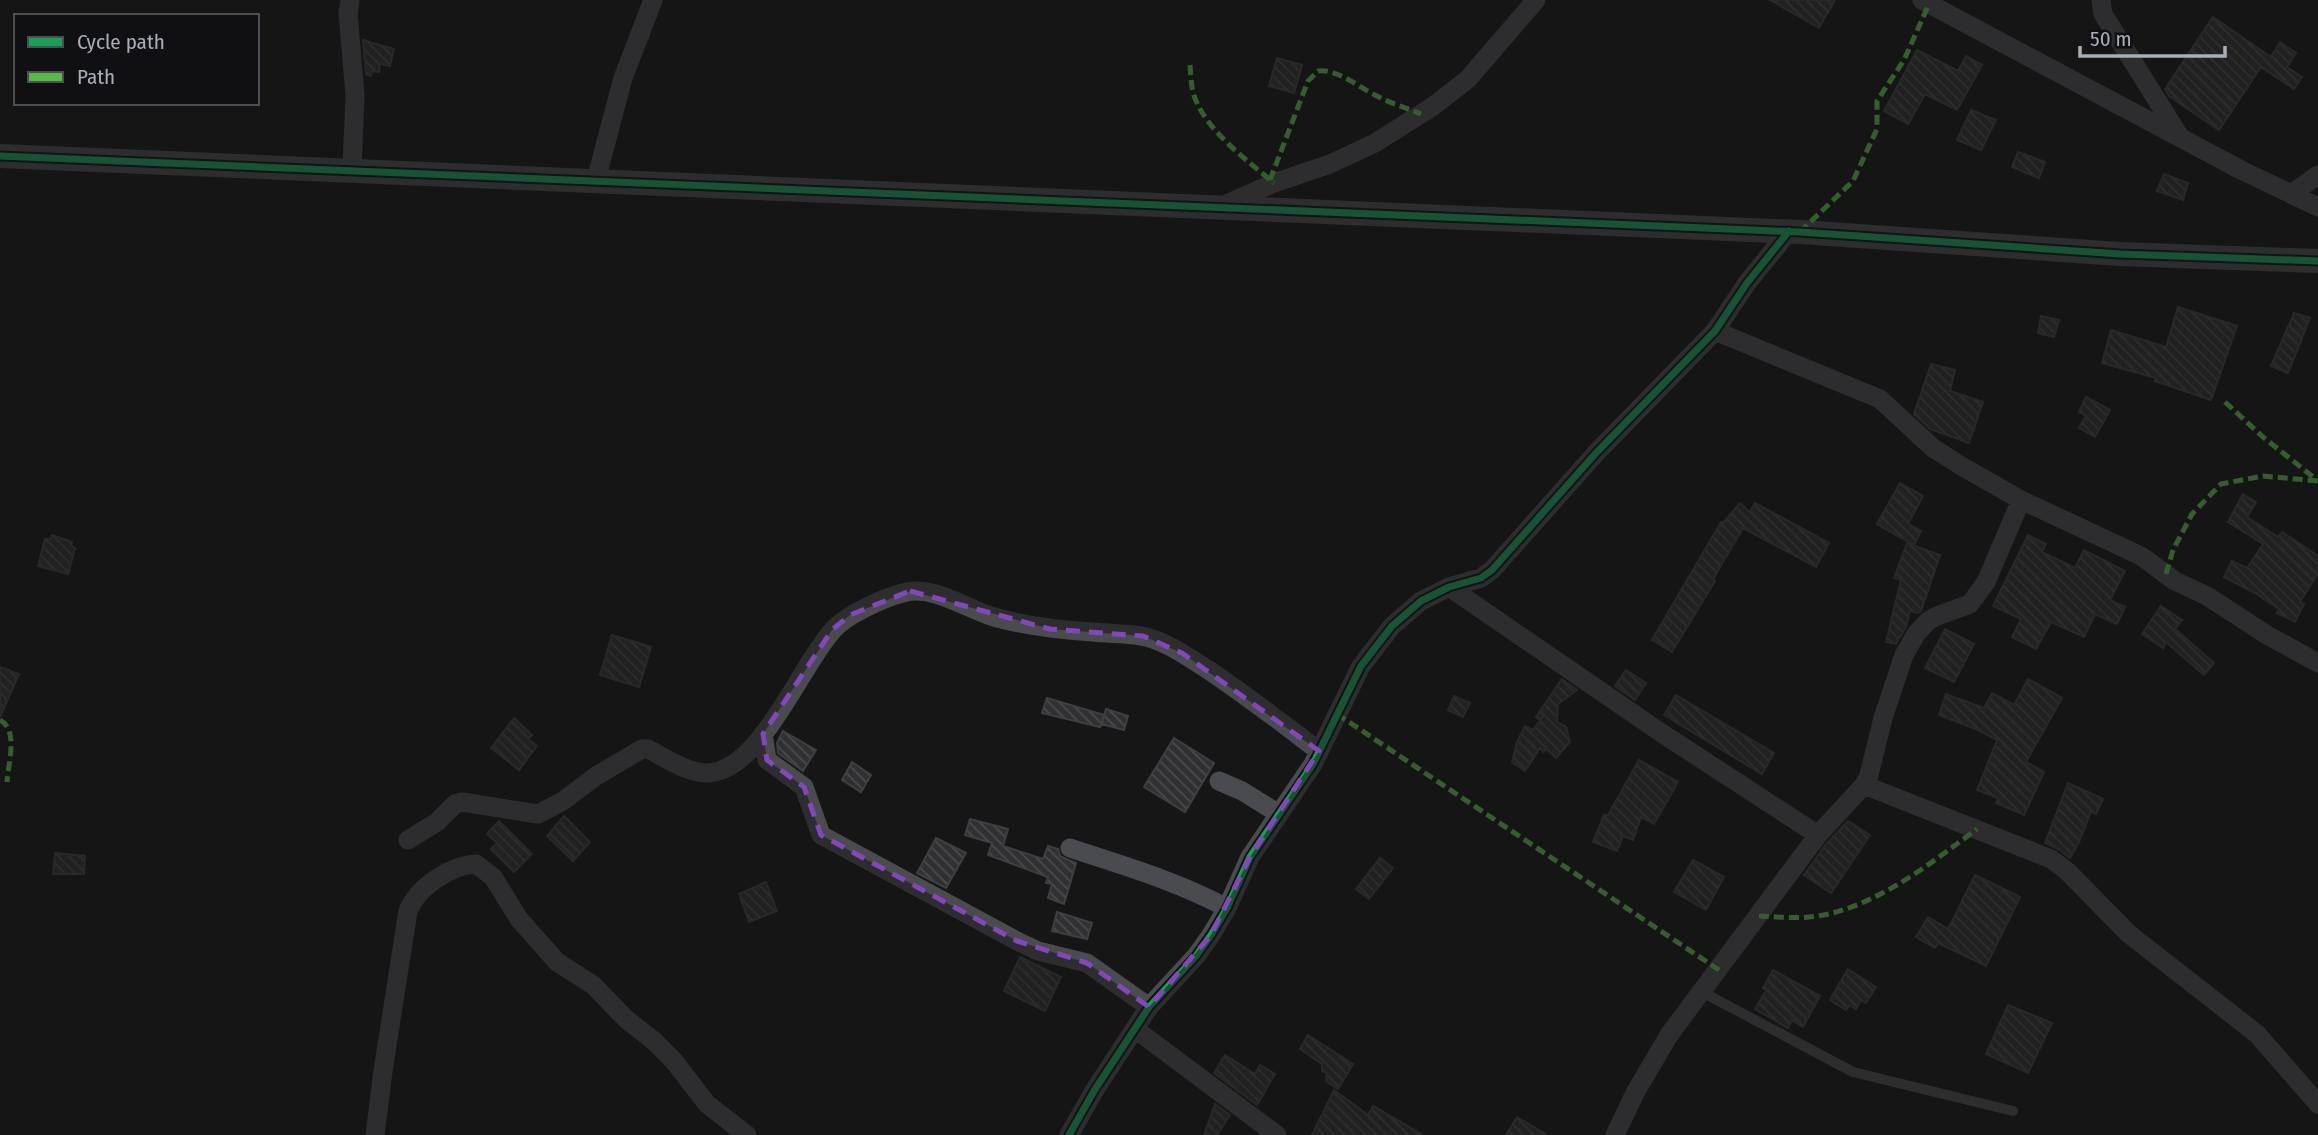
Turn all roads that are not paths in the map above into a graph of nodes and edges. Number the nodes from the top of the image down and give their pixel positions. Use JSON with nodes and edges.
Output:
{"nodes":[{"id":1,"x":350,"y":0,"type":"edge"},
{"id":2,"x":653,"y":0,"type":"edge"},
{"id":3,"x":1536,"y":0,"type":"edge"},
{"id":4,"x":1922,"y":0,"type":"edge"},
{"id":5,"x":2101,"y":0,"type":"edge"},
{"id":6,"x":1952,"y":7,"type":"edge"},
{"id":7,"x":2180,"y":138,"type":"junction"},
{"id":8,"x":0,"y":156,"type":"edge"},
{"id":9,"x":352,"y":170,"type":"junction"},
{"id":10,"x":2318,"y":175,"type":"edge"},
{"id":11,"x":596,"y":180,"type":"junction"},
{"id":12,"x":2291,"y":194,"type":"junction"},
{"id":13,"x":1219,"y":207,"type":"junction"},
{"id":14,"x":2318,"y":207,"type":"edge"},
{"id":15,"x":1789,"y":231,"type":"junction"},
{"id":16,"x":2318,"y":261,"type":"edge"},
{"id":17,"x":1715,"y":331,"type":"junction"},
{"id":18,"x":2021,"y":500,"type":"junction"},
{"id":19,"x":1449,"y":587,"type":"junction"},
{"id":20,"x":2318,"y":663,"type":"edge"},
{"id":21,"x":763,"y":734,"type":"junction"},
{"id":22,"x":1319,"y":751,"type":"junction"},
{"id":23,"x":1219,"y":781,"type":"dead end"},
{"id":24,"x":1864,"y":785,"type":"junction"},
{"id":25,"x":1279,"y":814,"type":"junction"},
{"id":26,"x":1818,"y":835,"type":"junction"},
{"id":27,"x":408,"y":840,"type":"dead end"},
{"id":28,"x":1070,"y":848,"type":"dead end"},
{"id":29,"x":1227,"y":908,"type":"junction"},
{"id":30,"x":1702,"y":992,"type":"junction"},
{"id":31,"x":1149,"y":1007,"type":"junction"},
{"id":32,"x":1135,"y":1029,"type":"junction"},
{"id":33,"x":2318,"y":1104,"type":"edge"},
{"id":34,"x":2013,"y":1111,"type":"dead end"},
{"id":35,"x":375,"y":1135,"type":"edge"},
{"id":36,"x":747,"y":1135,"type":"edge"},
{"id":37,"x":1069,"y":1135,"type":"edge"},
{"id":38,"x":1277,"y":1135,"type":"edge"},
{"id":39,"x":1615,"y":1135,"type":"edge"}],
"edges":[{"from":1,"to":9,"type":"street"},
{"from":2,"to":11,"type":"street"},
{"from":3,"to":13,"type":"street"},
{"from":4,"to":6,"type":"street"},
{"from":5,"to":7,"type":"street"},
{"from":6,"to":7,"type":"street"},
{"from":7,"to":12,"type":"street"},
{"from":8,"to":9,"type":"street"},
{"from":9,"to":11,"type":"street"},
{"from":10,"to":12,"type":"street"},
{"from":11,"to":13,"type":"street"},
{"from":12,"to":14,"type":"street"},
{"from":13,"to":15,"type":"street"},
{"from":15,"to":16,"type":"street"},
{"from":15,"to":17,"type":"street"},
{"from":17,"to":18,"type":"street"},
{"from":17,"to":19,"type":"street"},
{"from":18,"to":20,"type":"street"},
{"from":18,"to":24,"type":"street"},
{"from":19,"to":22,"type":"street"},
{"from":19,"to":26,"type":"street"},
{"from":21,"to":22,"type":"street"},
{"from":21,"to":27,"type":"street"},
{"from":21,"to":31,"type":"street"},
{"from":22,"to":25,"type":"street"},
{"from":23,"to":25,"type":"street"},
{"from":24,"to":26,"type":"street"},
{"from":24,"to":33,"type":"street"},
{"from":25,"to":29,"type":"street"},
{"from":26,"to":30,"type":"street"},
{"from":28,"to":29,"type":"street"},
{"from":29,"to":31,"type":"street"},
{"from":30,"to":34,"type":"lane"},
{"from":30,"to":39,"type":"street"},
{"from":31,"to":32,"type":"street"},
{"from":32,"to":37,"type":"street"},
{"from":32,"to":38,"type":"street"},
{"from":35,"to":36,"type":"street"}]}
